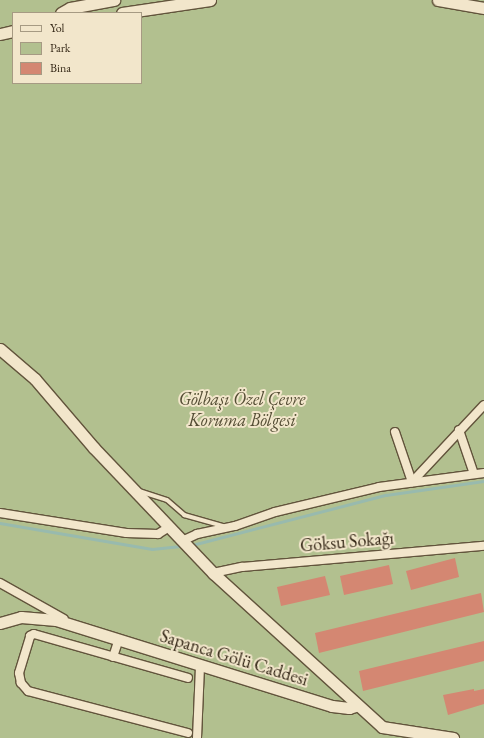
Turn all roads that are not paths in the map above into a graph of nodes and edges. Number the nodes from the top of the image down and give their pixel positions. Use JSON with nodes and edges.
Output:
{"nodes":[{"id":1,"x":114,"y":0,"type":"edge"},
{"id":2,"x":210,"y":0,"type":"edge"},
{"id":3,"x":438,"y":0,"type":"edge"},
{"id":4,"x":100,"y":1,"type":"edge"},
{"id":5,"x":484,"y":8,"type":"edge"},
{"id":6,"x":64,"y":12,"type":"edge"},
{"id":7,"x":129,"y":12,"type":"edge"},
{"id":8,"x":12,"y":31,"type":"edge"},
{"id":9,"x":0,"y":34,"type":"edge"},
{"id":10,"x":0,"y":349,"type":"edge"},
{"id":11,"x":484,"y":405,"type":"edge"},
{"id":12,"x":459,"y":430,"type":"junction"},
{"id":13,"x":395,"y":432,"type":"dead end"},
{"id":14,"x":484,"y":473,"type":"edge"},
{"id":15,"x":474,"y":474,"type":"junction"},
{"id":16,"x":412,"y":482,"type":"junction"},
{"id":17,"x":132,"y":488,"type":"junction"},
{"id":18,"x":0,"y":513,"type":"edge"},
{"id":19,"x":169,"y":528,"type":"junction"},
{"id":20,"x":228,"y":528,"type":"junction"},
{"id":21,"x":182,"y":541,"type":"junction"},
{"id":22,"x":484,"y":546,"type":"edge"},
{"id":23,"x":213,"y":573,"type":"junction"},
{"id":24,"x":0,"y":583,"type":"edge"},
{"id":25,"x":0,"y":623,"type":"edge"},
{"id":26,"x":72,"y":624,"type":"junction"},
{"id":27,"x":119,"y":639,"type":"junction"},
{"id":28,"x":113,"y":657,"type":"junction"},
{"id":29,"x":200,"y":667,"type":"junction"},
{"id":30,"x":188,"y":678,"type":"dead end"},
{"id":31,"x":358,"y":705,"type":"junction"},
{"id":32,"x":188,"y":733,"type":"dead end"},
{"id":33,"x":197,"y":738,"type":"edge"},
{"id":34,"x":453,"y":738,"type":"edge"}],
"edges":[{"from":1,"to":4,"type":"street"},
{"from":2,"to":7,"type":"street"},
{"from":3,"to":5,"type":"street"},
{"from":4,"to":6,"type":"street"},
{"from":8,"to":9,"type":"street"},
{"from":10,"to":17,"type":"street"},
{"from":11,"to":12,"type":"street"},
{"from":12,"to":15,"type":"street"},
{"from":12,"to":16,"type":"street"},
{"from":13,"to":16,"type":"street"},
{"from":14,"to":15,"type":"street"},
{"from":15,"to":16,"type":"street"},
{"from":16,"to":20,"type":"street"},
{"from":17,"to":19,"type":"street"},
{"from":17,"to":20,"type":"lane"},
{"from":18,"to":19,"type":"street"},
{"from":19,"to":21,"type":"street"},
{"from":20,"to":21,"type":"street"},
{"from":21,"to":23,"type":"street"},
{"from":22,"to":23,"type":"street","name":"Göksu Sokağı"},
{"from":23,"to":31,"type":"street"},
{"from":24,"to":26,"type":"street"},
{"from":25,"to":26,"type":"street","name":"Sapanca Gölü Caddesi"},
{"from":26,"to":27,"type":"street","name":"Sapanca Gölü Caddesi"},
{"from":27,"to":28,"type":"street"},
{"from":27,"to":29,"type":"street","name":"Sapanca Gölü Caddesi"},
{"from":28,"to":30,"type":"street"},
{"from":28,"to":32,"type":"street"},
{"from":29,"to":31,"type":"street","name":"Sapanca Gölü Caddesi"},
{"from":29,"to":33,"type":"street"},
{"from":31,"to":34,"type":"street"}]}
